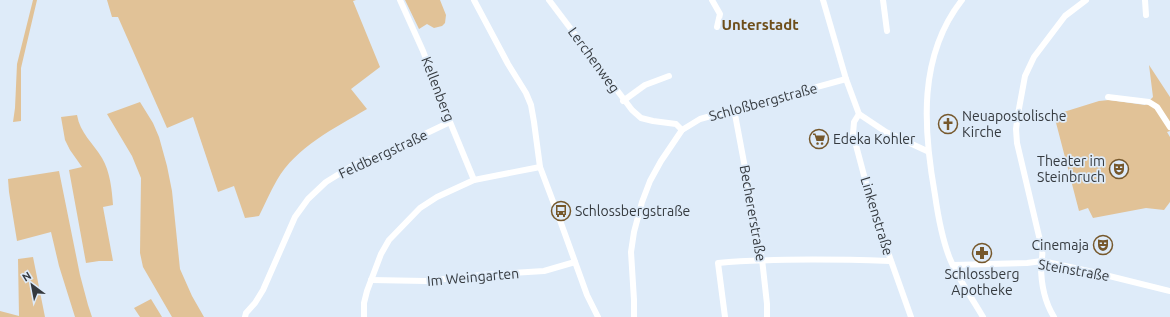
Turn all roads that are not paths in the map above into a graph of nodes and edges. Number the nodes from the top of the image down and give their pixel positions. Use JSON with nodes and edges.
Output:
{"nodes":[{"id":1,"x":400,"y":0,"type":"edge"},
{"id":2,"x":474,"y":0,"type":"edge"},
{"id":3,"x":549,"y":0,"type":"edge"},
{"id":4,"x":712,"y":0,"type":"edge"},
{"id":5,"x":823,"y":0,"type":"edge"},
{"id":6,"x":883,"y":0,"type":"edge"},
{"id":7,"x":960,"y":0,"type":"edge"},
{"id":8,"x":1086,"y":0,"type":"edge"},
{"id":9,"x":1145,"y":0,"type":"edge"},
{"id":10,"x":1146,"y":15,"type":"dead end"},
{"id":11,"x":717,"y":27,"type":"dead end"},
{"id":12,"x":888,"y":31,"type":"dead end"},
{"id":13,"x":669,"y":76,"type":"dead end"},
{"id":14,"x":846,"y":79,"type":"junction"},
{"id":15,"x":1108,"y":97,"type":"dead end"},
{"id":16,"x":623,"y":101,"type":"junction"},
{"id":17,"x":734,"y":109,"type":"junction"},
{"id":18,"x":859,"y":114,"type":"junction"},
{"id":19,"x":450,"y":122,"type":"junction"},
{"id":20,"x":1170,"y":127,"type":"edge"},
{"id":21,"x":682,"y":130,"type":"junction"},
{"id":22,"x":927,"y":151,"type":"junction"},
{"id":23,"x":540,"y":167,"type":"junction"},
{"id":24,"x":474,"y":180,"type":"junction"},
{"id":25,"x":762,"y":259,"type":"junction"},
{"id":26,"x":890,"y":261,"type":"junction"},
{"id":27,"x":1042,"y":261,"type":"junction"},
{"id":28,"x":575,"y":262,"type":"junction"},
{"id":29,"x":953,"y":265,"type":"junction"},
{"id":30,"x":371,"y":280,"type":"junction"},
{"id":31,"x":1170,"y":291,"type":"edge"},
{"id":32,"x":246,"y":315,"type":"edge"},
{"id":33,"x":364,"y":317,"type":"edge"},
{"id":34,"x":598,"y":317,"type":"edge"},
{"id":35,"x":634,"y":317,"type":"edge"},
{"id":36,"x":725,"y":317,"type":"edge"},
{"id":37,"x":767,"y":317,"type":"edge"},
{"id":38,"x":912,"y":317,"type":"edge"},
{"id":39,"x":983,"y":317,"type":"edge"},
{"id":40,"x":1054,"y":317,"type":"edge"}],
"edges":[{"from":1,"to":19,"type":"street","name":"Kellenberg"},
{"from":2,"to":23,"type":"street"},
{"from":3,"to":16,"type":"street","name":"Lerchenweg"},
{"from":4,"to":11,"type":"street"},
{"from":5,"to":14,"type":"street"},
{"from":6,"to":12,"type":"street"},
{"from":7,"to":22,"type":"street"},
{"from":8,"to":27,"type":"street"},
{"from":9,"to":10,"type":"street"},
{"from":13,"to":16,"type":"street"},
{"from":14,"to":17,"type":"street","name":"Schloßbergstraße"},
{"from":14,"to":18,"type":"street"},
{"from":15,"to":20,"type":"street"},
{"from":16,"to":21,"type":"street","name":"Lerchenweg"},
{"from":17,"to":21,"type":"street","name":"Schloßbergstraße"},
{"from":17,"to":25,"type":"street","name":"Bechererstraße"},
{"from":18,"to":22,"type":"street"},
{"from":18,"to":26,"type":"street","name":"Linkenstraße"},
{"from":19,"to":24,"type":"street","name":"Kellenberg"},
{"from":19,"to":32,"type":"street","name":"Feldbergstraße"},
{"from":21,"to":35,"type":"street","name":"Schloßbergstraße"},
{"from":22,"to":29,"type":"street"},
{"from":23,"to":24,"type":"street"},
{"from":23,"to":28,"type":"street"},
{"from":24,"to":30,"type":"street"},
{"from":25,"to":26,"type":"street"},
{"from":25,"to":36,"type":"street"},
{"from":25,"to":37,"type":"street","name":"Bechererstraße"},
{"from":26,"to":38,"type":"street","name":"Linkenstraße"},
{"from":27,"to":29,"type":"street","name":"Steinstraße"},
{"from":27,"to":31,"type":"street","name":"Steinstraße"},
{"from":27,"to":40,"type":"street"},
{"from":28,"to":30,"type":"street","name":"Im Weingarten"},
{"from":28,"to":34,"type":"street"},
{"from":29,"to":39,"type":"street"},
{"from":30,"to":33,"type":"street"}]}
